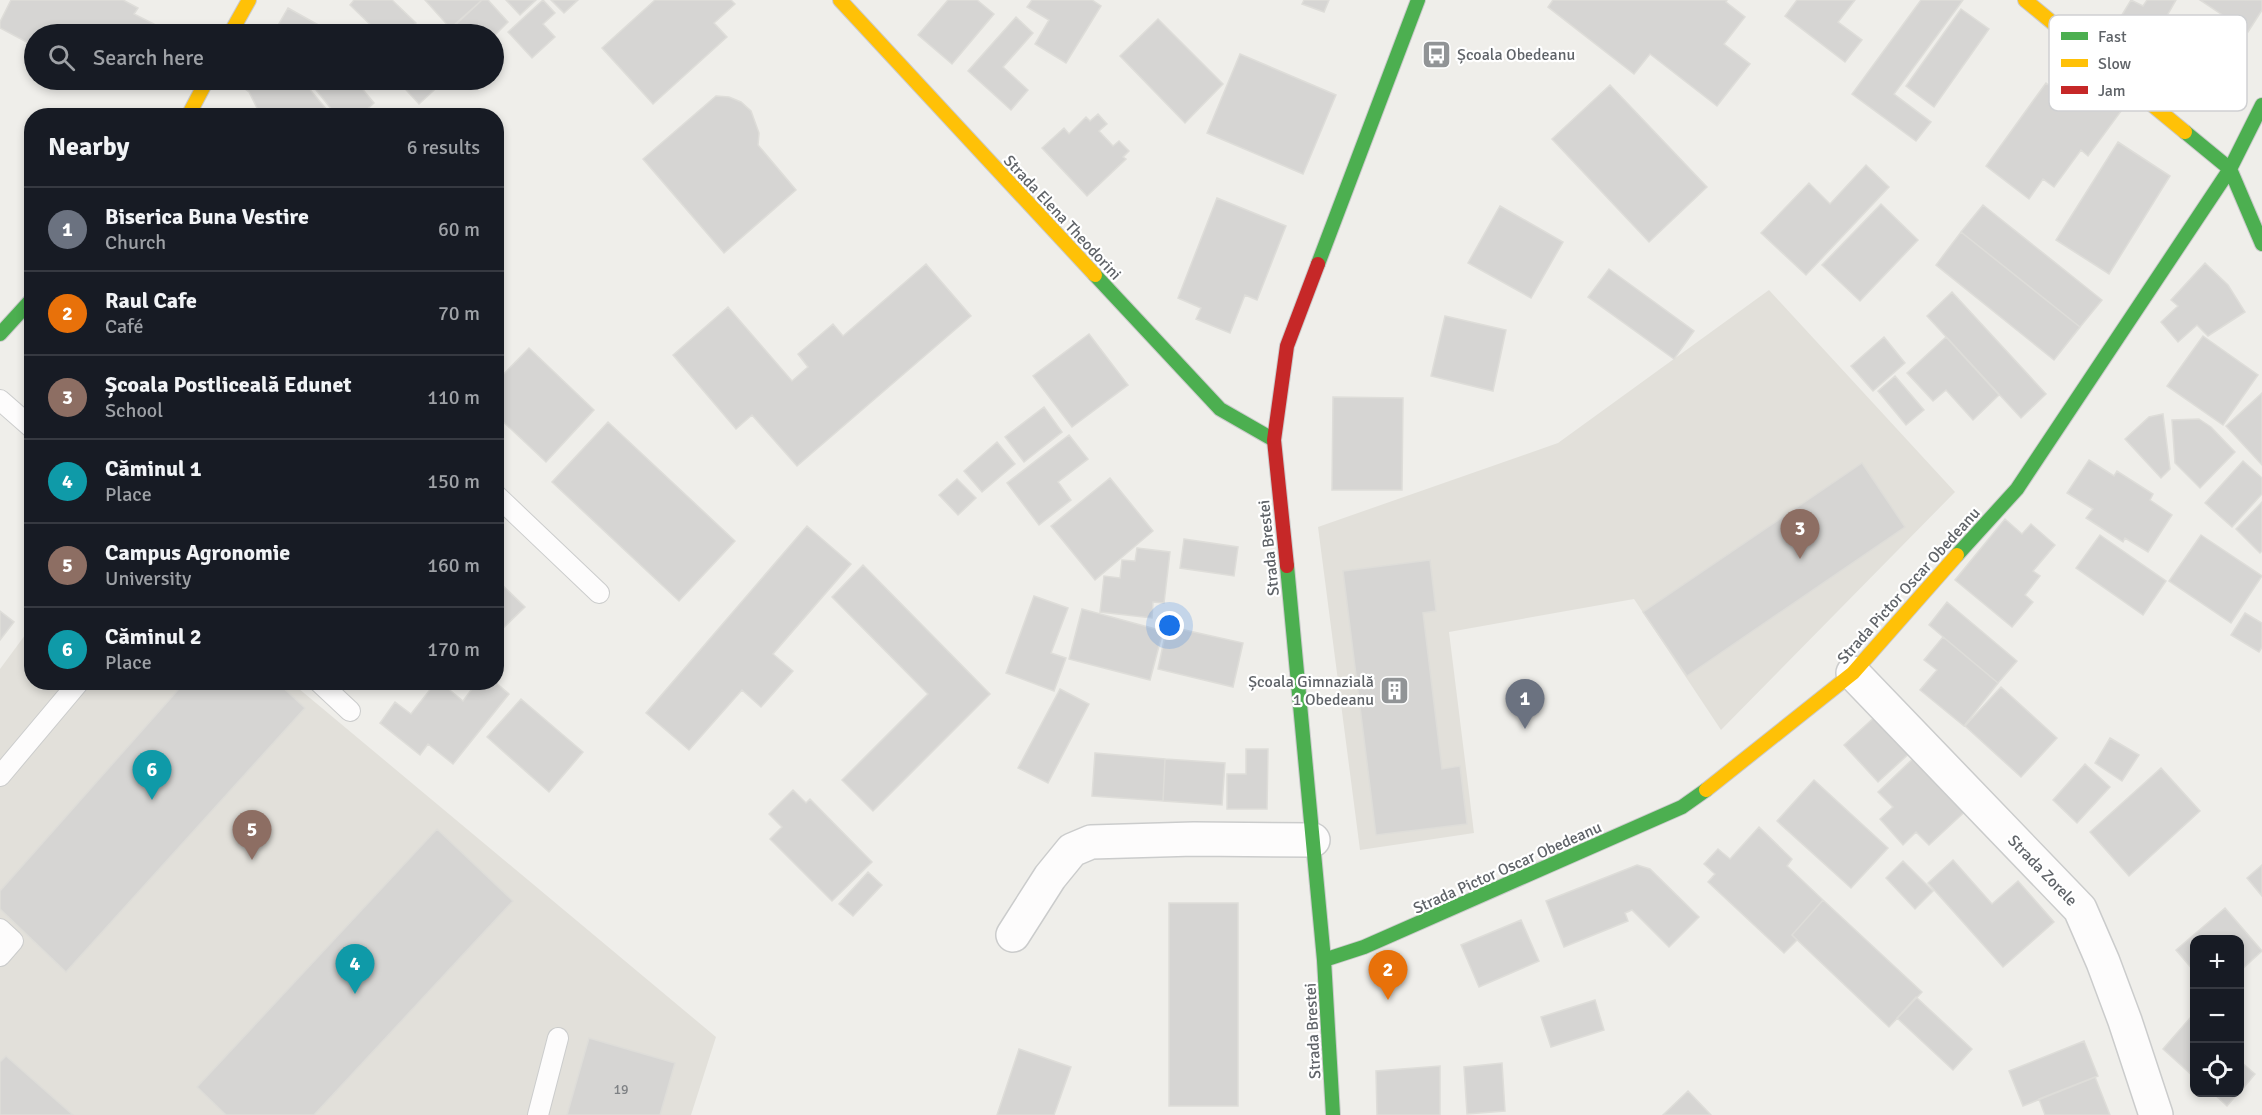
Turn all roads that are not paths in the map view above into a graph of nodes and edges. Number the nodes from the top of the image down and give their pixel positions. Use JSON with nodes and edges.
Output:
{"nodes":[{"id":1,"x":249,"y":0,"type":"edge"},
{"id":2,"x":840,"y":0,"type":"edge"},
{"id":3,"x":1419,"y":0,"type":"edge"},
{"id":4,"x":2025,"y":0,"type":"edge"},
{"id":5,"x":2049,"y":20,"type":"edge"},
{"id":6,"x":236,"y":24,"type":"edge"},
{"id":7,"x":202,"y":90,"type":"edge"},
{"id":8,"x":2262,"y":105,"type":"edge"},
{"id":9,"x":192,"y":108,"type":"edge"},
{"id":10,"x":2160,"y":111,"type":"edge"},
{"id":11,"x":2230,"y":169,"type":"junction"},
{"id":12,"x":2262,"y":244,"type":"edge"},
{"id":13,"x":24,"y":308,"type":"edge"},
{"id":14,"x":0,"y":334,"type":"edge"},
{"id":15,"x":0,"y":400,"type":"edge"},
{"id":16,"x":24,"y":421,"type":"edge"},
{"id":17,"x":1274,"y":440,"type":"junction"},
{"id":18,"x":504,"y":503,"type":"edge"},
{"id":19,"x":598,"y":593,"type":"dead end"},
{"id":20,"x":1853,"y":673,"type":"junction"},
{"id":21,"x":72,"y":690,"type":"edge"},
{"id":22,"x":328,"y":690,"type":"edge"},
{"id":23,"x":350,"y":711,"type":"dead end"},
{"id":24,"x":0,"y":776,"type":"edge"},
{"id":25,"x":1313,"y":840,"type":"junction"},
{"id":26,"x":0,"y":929,"type":"edge"},
{"id":27,"x":1013,"y":935,"type":"dead end"},
{"id":28,"x":0,"y":956,"type":"edge"},
{"id":29,"x":1324,"y":960,"type":"junction"},
{"id":30,"x":558,"y":1038,"type":"dead end"},
{"id":31,"x":538,"y":1115,"type":"edge"},
{"id":32,"x":1333,"y":1115,"type":"edge"},
{"id":33,"x":2156,"y":1115,"type":"edge"}],
"edges":[{"from":1,"to":6,"type":"street"},
{"from":2,"to":17,"type":"street","name":"Strada Elena Theodorini"},
{"from":3,"to":17,"type":"street","name":"Strada Brestei"},
{"from":4,"to":5,"type":"street"},
{"from":7,"to":9,"type":"street"},
{"from":8,"to":11,"type":"street","name":"Strada Pictor Oscar Obedeanu"},
{"from":10,"to":11,"type":"street"},
{"from":11,"to":12,"type":"street"},
{"from":11,"to":20,"type":"street","name":"Strada Pictor Oscar Obedeanu"},
{"from":13,"to":14,"type":"street"},
{"from":15,"to":16,"type":"lane"},
{"from":17,"to":25,"type":"street","name":"Strada Brestei"},
{"from":18,"to":19,"type":"lane"},
{"from":20,"to":29,"type":"street","name":"Strada Pictor Oscar Obedeanu"},
{"from":20,"to":33,"type":"street","name":"Strada Zorele"},
{"from":21,"to":24,"type":"lane"},
{"from":22,"to":23,"type":"lane"},
{"from":25,"to":27,"type":"street"},
{"from":25,"to":29,"type":"street","name":"Strada Brestei"},
{"from":26,"to":28,"type":"lane"},
{"from":29,"to":32,"type":"street","name":"Strada Brestei"},
{"from":30,"to":31,"type":"lane"}]}
